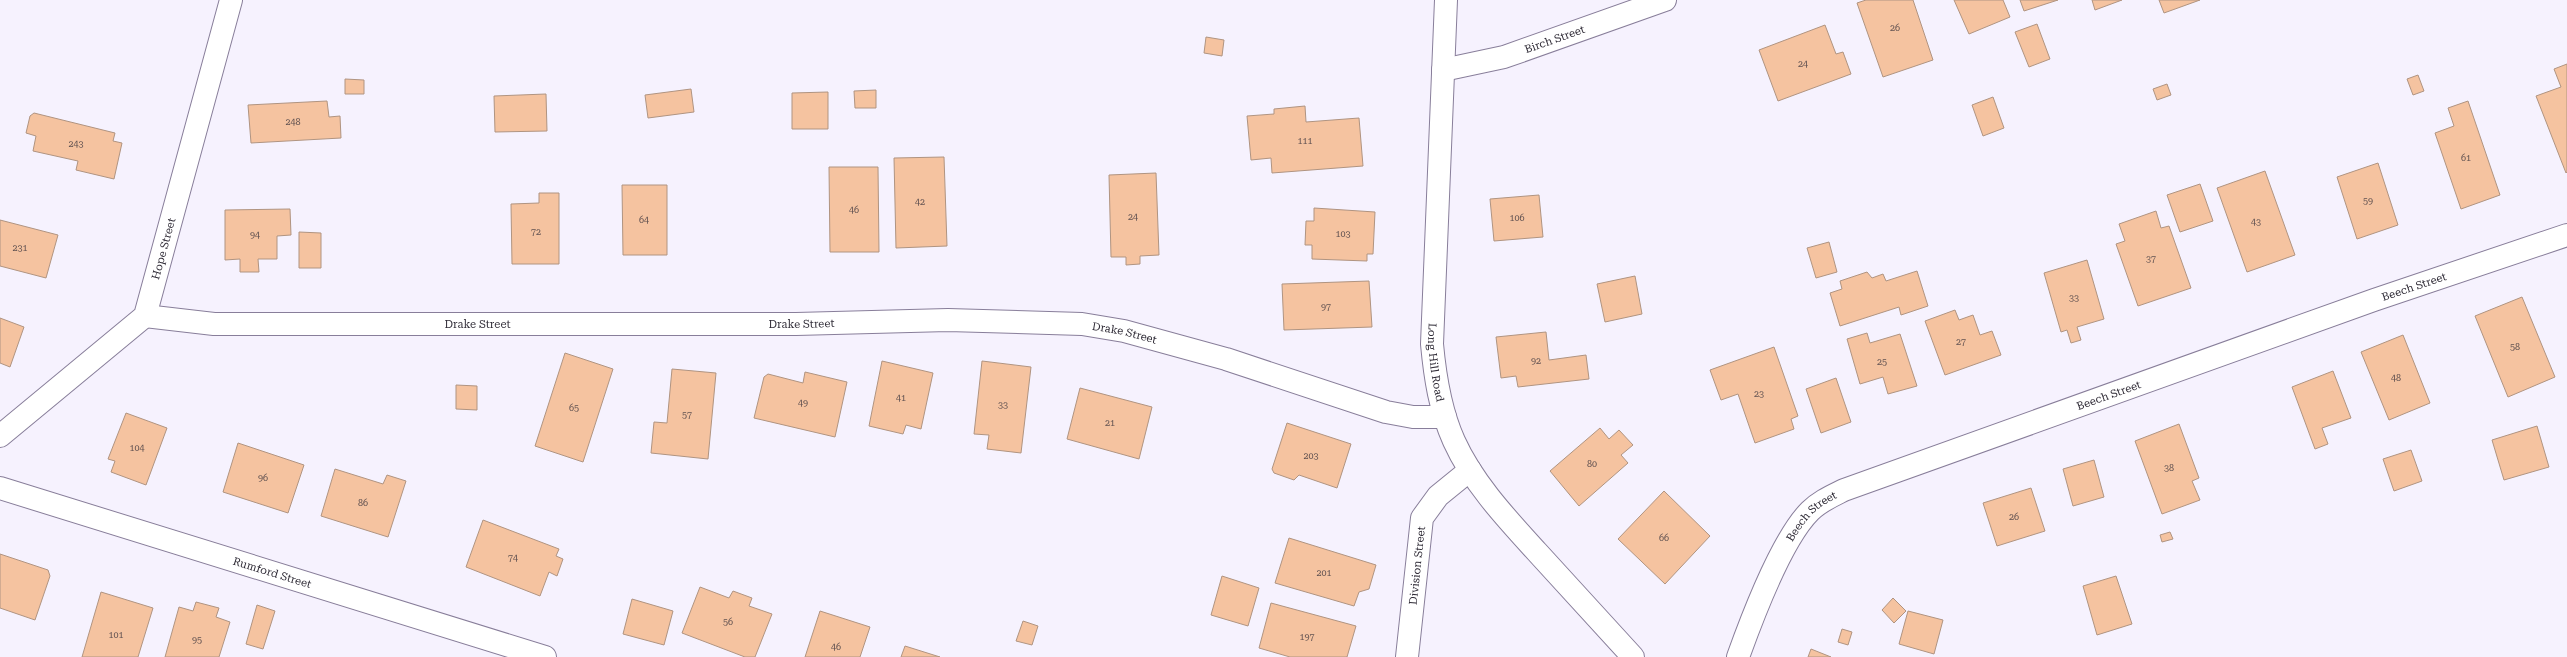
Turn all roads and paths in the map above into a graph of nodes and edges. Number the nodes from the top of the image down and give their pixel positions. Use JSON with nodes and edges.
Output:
{"nodes":[{"id":1,"x":231,"y":0,"type":"edge"},
{"id":2,"x":1446,"y":0,"type":"edge"},
{"id":3,"x":1665,"y":0,"type":"edge"},
{"id":4,"x":1443,"y":70,"type":"junction"},
{"id":5,"x":2567,"y":235,"type":"edge"},
{"id":6,"x":145,"y":316,"type":"junction"},
{"id":7,"x":1445,"y":417,"type":"junction"},
{"id":8,"x":0,"y":436,"type":"edge"},
{"id":9,"x":1470,"y":470,"type":"junction"},
{"id":10,"x":0,"y":488,"type":"edge"},
{"id":11,"x":545,"y":657,"type":"edge"},
{"id":12,"x":1407,"y":657,"type":"edge"},
{"id":13,"x":1633,"y":657,"type":"edge"},
{"id":14,"x":1738,"y":657,"type":"edge"}],
"edges":[{"from":1,"to":6,"type":"street","name":"Hope Street"},
{"from":2,"to":4,"type":"street","name":"Long Hill Road"},
{"from":3,"to":4,"type":"street","name":"Birch Street"},
{"from":4,"to":7,"type":"street","name":"Long Hill Road"},
{"from":5,"to":14,"type":"street","name":"Beech Street"},
{"from":6,"to":7,"type":"street","name":"Drake Street"},
{"from":6,"to":8,"type":"street"},
{"from":7,"to":9,"type":"street","name":"Long Hill Road"},
{"from":9,"to":12,"type":"street","name":"Division Street"},
{"from":9,"to":13,"type":"street","name":"Long Hill Road"},
{"from":10,"to":11,"type":"street","name":"Rumford Street"}]}
